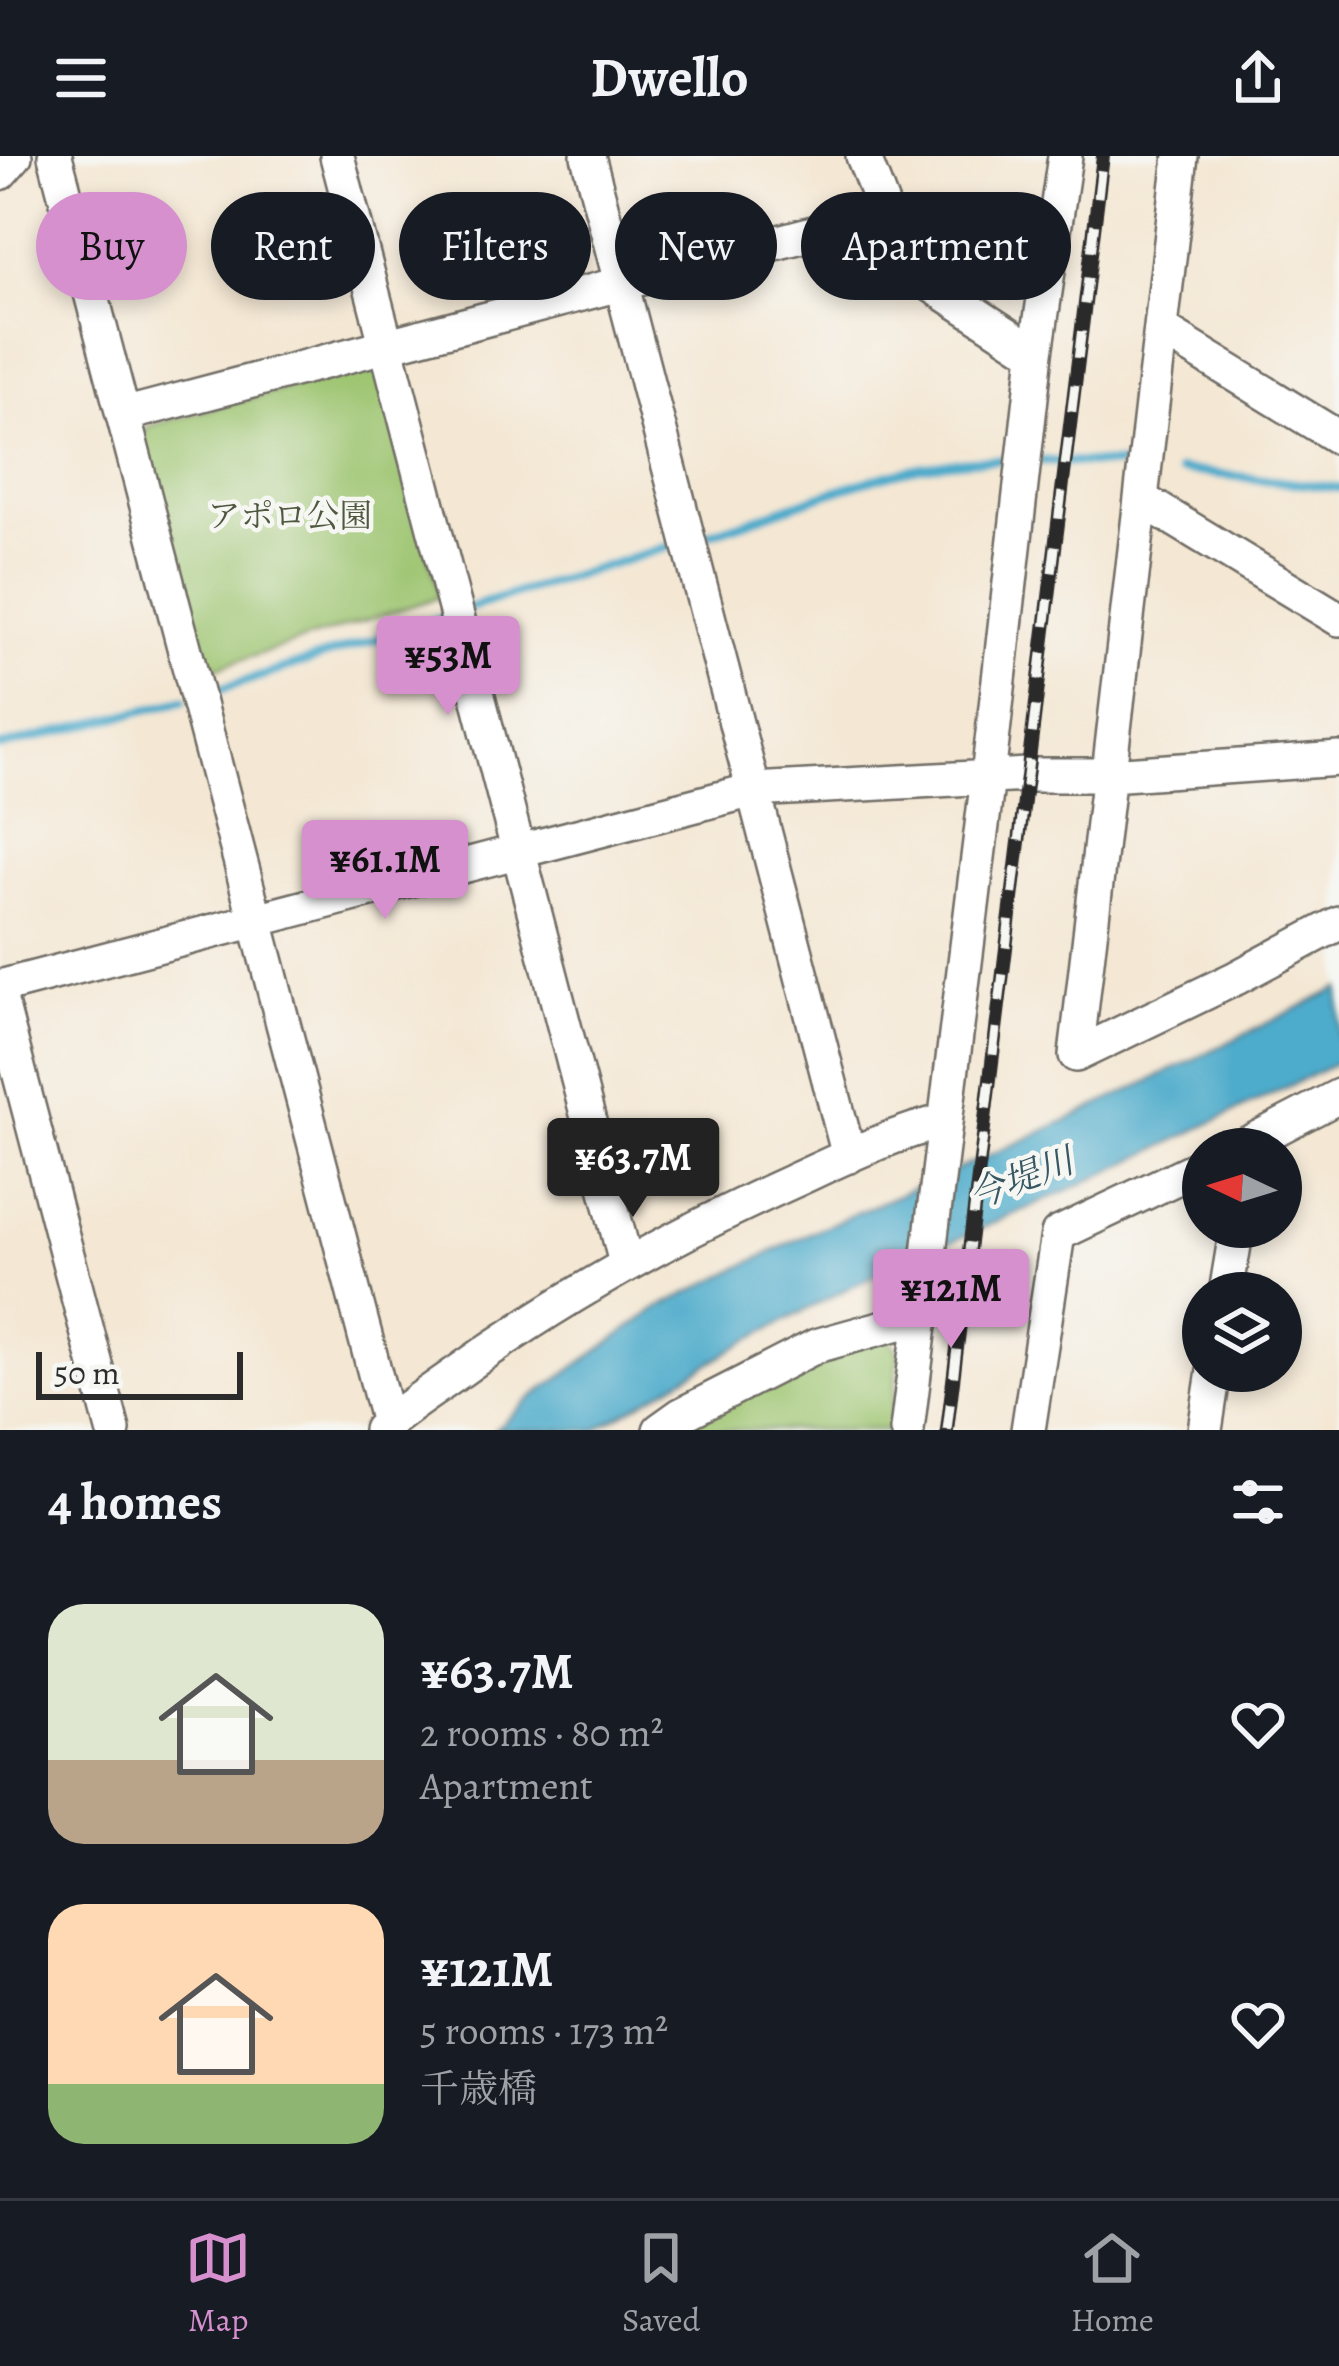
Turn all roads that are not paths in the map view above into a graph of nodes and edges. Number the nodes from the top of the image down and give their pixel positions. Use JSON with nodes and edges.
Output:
{"nodes":[{"id":1,"x":15,"y":156,"type":"edge"},
{"id":2,"x":55,"y":156,"type":"edge"},
{"id":3,"x":337,"y":156,"type":"edge"},
{"id":4,"x":588,"y":156,"type":"edge"},
{"id":5,"x":863,"y":156,"type":"edge"},
{"id":6,"x":1065,"y":156,"type":"edge"},
{"id":7,"x":1181,"y":156,"type":"edge"},
{"id":8,"x":0,"y":172,"type":"edge"},
{"id":9,"x":877,"y":192,"type":"edge"},
{"id":10,"x":615,"y":261,"type":"edge"},
{"id":11,"x":615,"y":286,"type":"edge"},
{"id":12,"x":625,"y":300,"type":"edge"},
{"id":13,"x":955,"y":300,"type":"edge"},
{"id":14,"x":1161,"y":329,"type":"junction"},
{"id":15,"x":386,"y":346,"type":"junction"},
{"id":16,"x":1036,"y":353,"type":"junction"},
{"id":17,"x":123,"y":415,"type":"junction"},
{"id":18,"x":1339,"y":438,"type":"edge"},
{"id":19,"x":1141,"y":499,"type":"junction"},
{"id":20,"x":1339,"y":619,"type":"edge"},
{"id":21,"x":1339,"y":759,"type":"edge"},
{"id":22,"x":1109,"y":775,"type":"junction"},
{"id":23,"x":988,"y":777,"type":"junction"},
{"id":24,"x":753,"y":790,"type":"junction"},
{"id":25,"x":518,"y":851,"type":"junction"},
{"id":26,"x":256,"y":920,"type":"junction"},
{"id":27,"x":1339,"y":923,"type":"edge"},
{"id":28,"x":0,"y":987,"type":"edge"},
{"id":29,"x":0,"y":999,"type":"edge"},
{"id":30,"x":1339,"y":1096,"type":"edge"},
{"id":31,"x":1277,"y":1128,"type":"edge"},
{"id":32,"x":944,"y":1134,"type":"junction"},
{"id":33,"x":849,"y":1156,"type":"junction"},
{"id":34,"x":1182,"y":1175,"type":"edge"},
{"id":35,"x":626,"y":1263,"type":"junction"},
{"id":36,"x":920,"y":1317,"type":"junction"},
{"id":37,"x":1211,"y":1392,"type":"edge"},
{"id":38,"x":384,"y":1426,"type":"edge"},
{"id":39,"x":112,"y":1430,"type":"edge"},
{"id":40,"x":660,"y":1430,"type":"edge"},
{"id":41,"x":907,"y":1430,"type":"edge"},
{"id":42,"x":1028,"y":1430,"type":"edge"},
{"id":43,"x":1205,"y":1430,"type":"edge"}],
"edges":[{"from":1,"to":8,"type":"street"},
{"from":2,"to":17,"type":"street"},
{"from":3,"to":15,"type":"street"},
{"from":4,"to":10,"type":"street"},
{"from":5,"to":9,"type":"street"},
{"from":6,"to":16,"type":"street"},
{"from":7,"to":14,"type":"street"},
{"from":11,"to":15,"type":"street"},
{"from":12,"to":24,"type":"street"},
{"from":13,"to":16,"type":"street"},
{"from":14,"to":18,"type":"street"},
{"from":14,"to":19,"type":"street"},
{"from":15,"to":17,"type":"street"},
{"from":15,"to":25,"type":"street"},
{"from":16,"to":23,"type":"street"},
{"from":17,"to":26,"type":"street"},
{"from":19,"to":20,"type":"street"},
{"from":19,"to":22,"type":"street"},
{"from":21,"to":22,"type":"street"},
{"from":22,"to":23,"type":"street"},
{"from":22,"to":27,"type":"street"},
{"from":23,"to":24,"type":"street"},
{"from":23,"to":32,"type":"street"},
{"from":24,"to":25,"type":"street"},
{"from":24,"to":33,"type":"street"},
{"from":25,"to":26,"type":"street"},
{"from":25,"to":35,"type":"street"},
{"from":26,"to":28,"type":"street"},
{"from":26,"to":38,"type":"street"},
{"from":29,"to":39,"type":"street"},
{"from":30,"to":31,"type":"street"},
{"from":32,"to":33,"type":"street"},
{"from":32,"to":36,"type":"street"},
{"from":33,"to":35,"type":"street"},
{"from":34,"to":42,"type":"street"},
{"from":35,"to":38,"type":"street"},
{"from":36,"to":40,"type":"street"},
{"from":36,"to":41,"type":"street"},
{"from":37,"to":43,"type":"street"}]}
